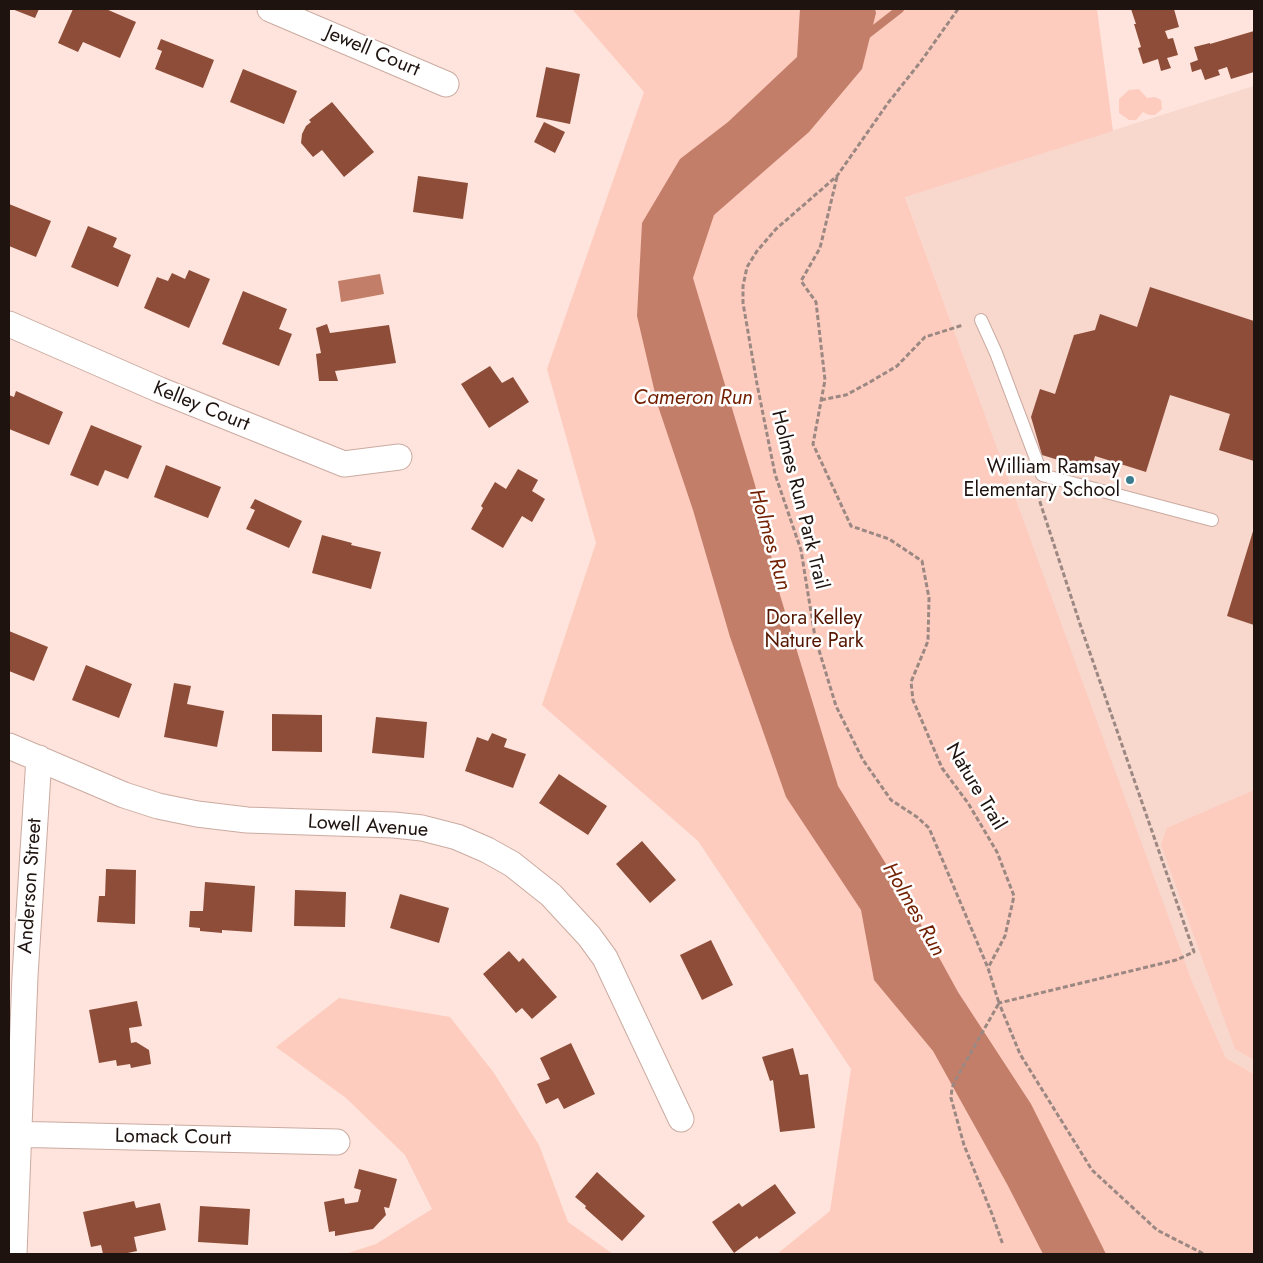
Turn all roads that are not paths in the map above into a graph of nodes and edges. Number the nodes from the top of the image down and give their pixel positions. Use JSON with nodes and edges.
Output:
{"nodes":[{"id":1,"x":270,"y":9,"type":"edge"},
{"id":2,"x":446,"y":84,"type":"dead end"},
{"id":3,"x":981,"y":320,"type":"road end"},
{"id":4,"x":9,"y":324,"type":"edge"},
{"id":5,"x":399,"y":457,"type":"dead end"},
{"id":6,"x":1212,"y":520,"type":"dead end"},
{"id":7,"x":9,"y":746,"type":"edge"},
{"id":8,"x":39,"y":758,"type":"junction"},
{"id":9,"x":681,"y":1119,"type":"dead end"},
{"id":10,"x":13,"y":1134,"type":"edge"},
{"id":11,"x":337,"y":1142,"type":"dead end"},
{"id":12,"x":14,"y":1254,"type":"edge"}],
"edges":[{"from":1,"to":2,"type":"street","name":"Jewell Court"},
{"from":3,"to":6,"type":"lane"},
{"from":4,"to":5,"type":"street","name":"Kelley Court"},
{"from":7,"to":8,"type":"street","name":"Lowell Avenue"},
{"from":8,"to":9,"type":"street","name":"Lowell Avenue"},
{"from":8,"to":10,"type":"street","name":"Anderson Street"},
{"from":10,"to":11,"type":"street","name":"Lomack Court"},
{"from":10,"to":12,"type":"street","name":"Anderson Street"}]}
